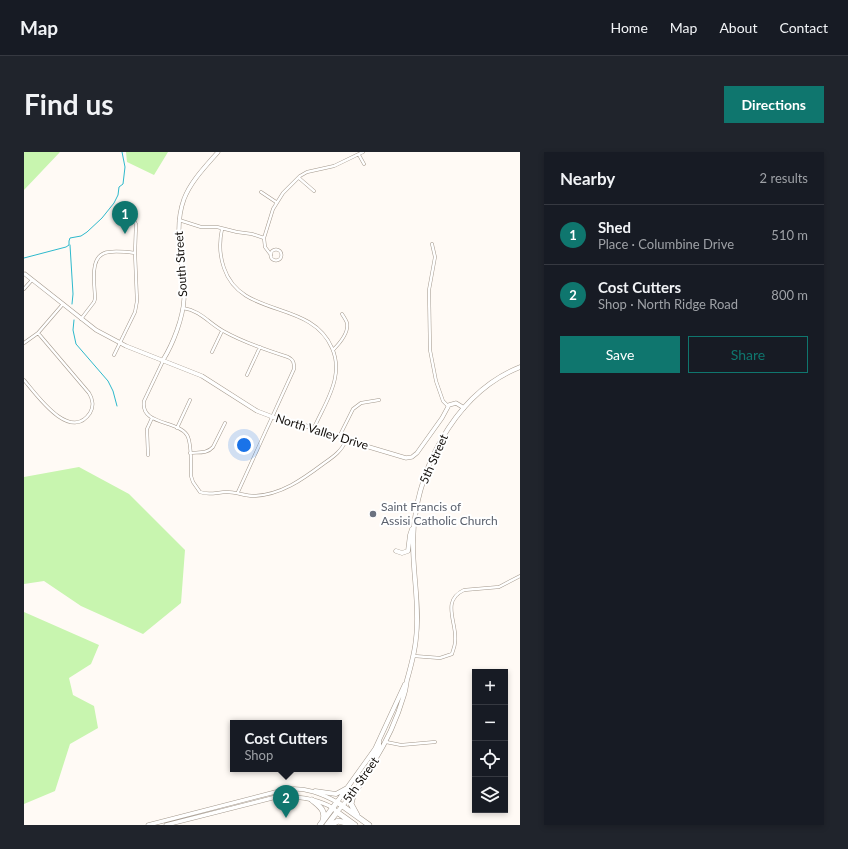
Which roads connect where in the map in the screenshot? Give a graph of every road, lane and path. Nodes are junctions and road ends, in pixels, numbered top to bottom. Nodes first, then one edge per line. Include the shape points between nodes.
1 (218, 152) edge
2 (363, 152) edge
3 (359, 155) junction
4 (364, 164) dead end
5 (298, 178) junction
6 (314, 191) dead end
7 (261, 192) dead end
8 (276, 202) junction
9 (130, 214) dead end
10 (179, 220) junction
11 (222, 229) junction
12 (264, 238) junction
13 (432, 244) dead end
14 (135, 253) junction
15 (271, 254) junction
16 (25, 274) edge
17 (33, 280) junction
18 (24, 289) edge
19 (63, 304) junction
20 (183, 308) junction
21 (342, 314) dead end
22 (81, 319) junction
23 (222, 331) junction
24 (38, 333) junction
25 (24, 343) edge
26 (120, 343) junction
27 (260, 348) junction
28 (333, 350) junction
29 (212, 352) dead end
30 (114, 355) dead end
31 (164, 360) junction
32 (520, 367) edge
33 (247, 375) dead end
34 (24, 380) edge
35 (190, 400) dead end
36 (379, 400) dead end
37 (448, 406) junction
38 (464, 408) junction
39 (272, 417) junction
40 (152, 418) junction
41 (225, 423) dead end
42 (177, 428) junction
43 (314, 428) junction
44 (339, 437) junction
45 (346, 440) junction
46 (190, 453) junction
47 (148, 455) dead end
48 (238, 492) junction
49 (414, 523) junction
50 (396, 551) dead end
51 (520, 576) edge
52 (413, 656) junction
53 (407, 680) junction
54 (398, 700) junction
55 (379, 741) junction
56 (386, 742) junction
57 (435, 742) dead end
58 (363, 779) junction
59 (350, 785) junction
60 (359, 785) junction
61 (315, 791) junction
62 (312, 800) junction
63 (340, 804) junction
64 (333, 808) junction
65 (338, 812) junction
66 (362, 820) junction
67 (148, 825) edge
68 (166, 825) edge
69 (320, 825) edge
70 (329, 825) edge
71 (353, 825) edge
72 (368, 825) edge

1 - 10 street, South Street via 191,185
2 - 3 street
3 - 4 street
3 - 5 street via 331,167 307,172
5 - 6 street
5 - 8 street
7 - 8 street
8 - 12 street
9 - 14 street via 136,224
10 - 11 street via 201,227
10 - 20 street, South Street
11 - 12 street
11 - 28 street via 220,255 232,285 255,301 284,310 312,324 325,336
12 - 15 street via 265,247
13 - 37 street via 435,257 429,290 430,350 436,381 443,401
14 - 22 street via 108,252 98,258 94,270 95,299
14 - 26 street via 135,312
15 - 15 street via 275,261 282,256 277,249
16 - 17 street, North Valley Drive
17 - 18 street
17 - 19 street, North Valley Drive
19 - 22 street, North Valley Drive
19 - 24 street
20 - 23 street via 201,314
20 - 31 street, South Street
21 - 28 street via 347,329
22 - 26 street, North Valley Drive
23 - 27 street
23 - 29 street
24 - 25 street
24 - 34 street via 89,393 93,402 92,410 86,418 79,421 61,419
26 - 30 street
26 - 31 street, North Valley Drive
27 - 33 street
27 - 39 street via 288,357 294,363 294,369
28 - 43 street via 336,363 335,380
31 - 39 street, North Valley Drive via 202,376 252,408
31 - 40 street via 144,401 144,411
32 - 38 main road, 5th Street via 493,382
35 - 42 street
36 - 44 street via 361,403 353,409
37 - 38 street via 455,403
37 - 45 street, North Valley Drive via 442,418 412,457 406,458
38 - 49 main road, 5th Street via 445,433 434,455 421,489
39 - 43 street, North Valley Drive
39 - 48 street
40 - 42 street
40 - 47 street via 147,429
41 - 46 street via 210,450
42 - 46 street via 188,436
43 - 44 street, North Valley Drive
44 - 45 street, North Valley Drive
45 - 48 street via 339,452 294,484 255,496
46 - 48 street via 191,476 200,492
49 - 50 main road via 408,551
49 - 52 main road, 5th Street via 417,636
51 - 52 street via 499,587 460,592 451,607 456,641 452,654 440,658
52 - 53 main road, 5th Street
53 - 54 main road, 5th Street
53 - 56 main road, 5th Street
54 - 55 main road, 5th Street
54 - 56 main road via 385,738
55 - 59 main road, 5th Street
55 - 60 main road via 378,749
56 - 57 street via 401,746
56 - 58 main road, 5th Street
58 - 60 main road, 5th Street
58 - 66 highway via 351,804
59 - 61 main road via 336,794
59 - 63 main road, 5th Street
60 - 63 main road, 5th Street
61 - 63 street
61 - 67 street via 300,788 278,790
62 - 64 street
62 - 68 street via 276,797
62 - 69 highway via 324,813 324,820
63 - 64 highway, 5th Street
63 - 65 main road, 5th Street
63 - 66 highway
64 - 65 main road
64 - 69 highway, 5th Street
65 - 70 highway
65 - 71 highway
66 - 72 highway
70 - 71 highway via 341,821

